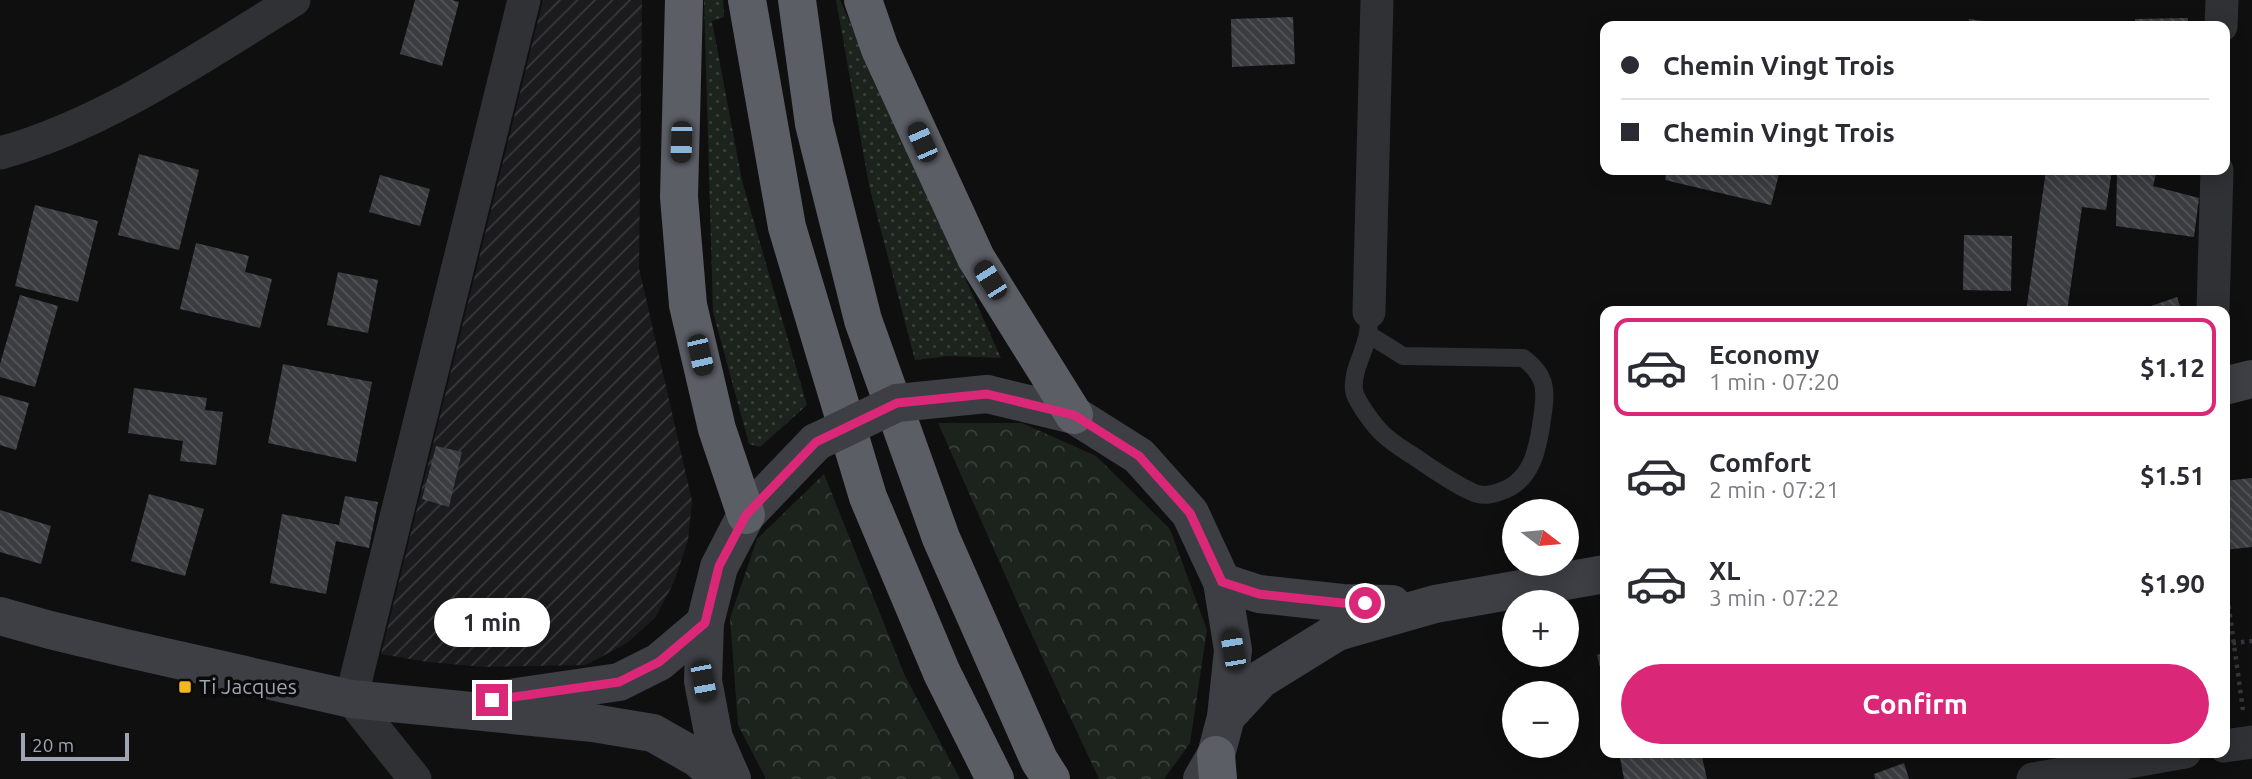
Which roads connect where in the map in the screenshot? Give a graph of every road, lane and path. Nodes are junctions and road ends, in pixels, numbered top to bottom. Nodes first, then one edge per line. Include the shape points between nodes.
1 (294, 0) edge
2 (524, 0) edge
3 (684, 0) edge
4 (747, 0) edge
5 (797, 0) edge
6 (863, 0) edge
7 (1377, 0) edge
8 (2222, 0) edge
9 (2221, 21) edge
10 (0, 153) edge
11 (2217, 175) edge
12 (2214, 306) edge
13 (1368, 323) junction
14 (1074, 415) junction
15 (746, 515) junction
16 (1600, 575) edge
17 (1222, 582) junction
18 (1435, 604) junction
19 (2230, 615) edge
20 (0, 616) edge
21 (705, 623) junction
22 (2252, 640) edge
23 (2230, 643) edge
24 (2234, 643) junction
25 (351, 699) junction
26 (442, 707) junction
27 (1226, 717) junction
28 (2241, 743) edge
29 (2151, 758) edge
30 (1212, 771) edge
31 (2036, 778) edge
32 (415, 779) edge
33 (722, 779) edge
34 (732, 779) edge
35 (995, 779) edge
36 (1051, 779) edge

1 - 10 street via 89,120
2 - 25 street
3 - 15 highway via 679,197 688,305 717,429
4 - 35 highway via 787,227 868,497 942,673
5 - 36 highway via 814,124 863,320 941,538
6 - 14 highway via 880,49 976,258
7 - 13 street
8 - 9 street
11 - 12 street
13 - 13 lane via 1354,391 1382,434 1477,495 1507,490 1522,480 1539,441 1545,399 1545,384 1535,367 1523,358 1402,356
14 - 15 main road, bridge via 987,394 897,403 816,442
14 - 17 main road via 1139,456 1190,513
15 - 21 main road via 719,566
16 - 18 main road
17 - 18 main road via 1259,594 1342,603
17 - 27 main road via 1233,650
18 - 27 main road via 1337,632 1261,680
19 - 24 path
20 - 25 main road
21 - 26 main road via 659,662 619,682
21 - 34 main road via 703,681 714,738
22 - 24 path
23 - 24 path
24 - 28 path
25 - 26 main road
25 - 32 street
26 - 33 main road via 653,733
27 - 30 main road
29 - 31 street

